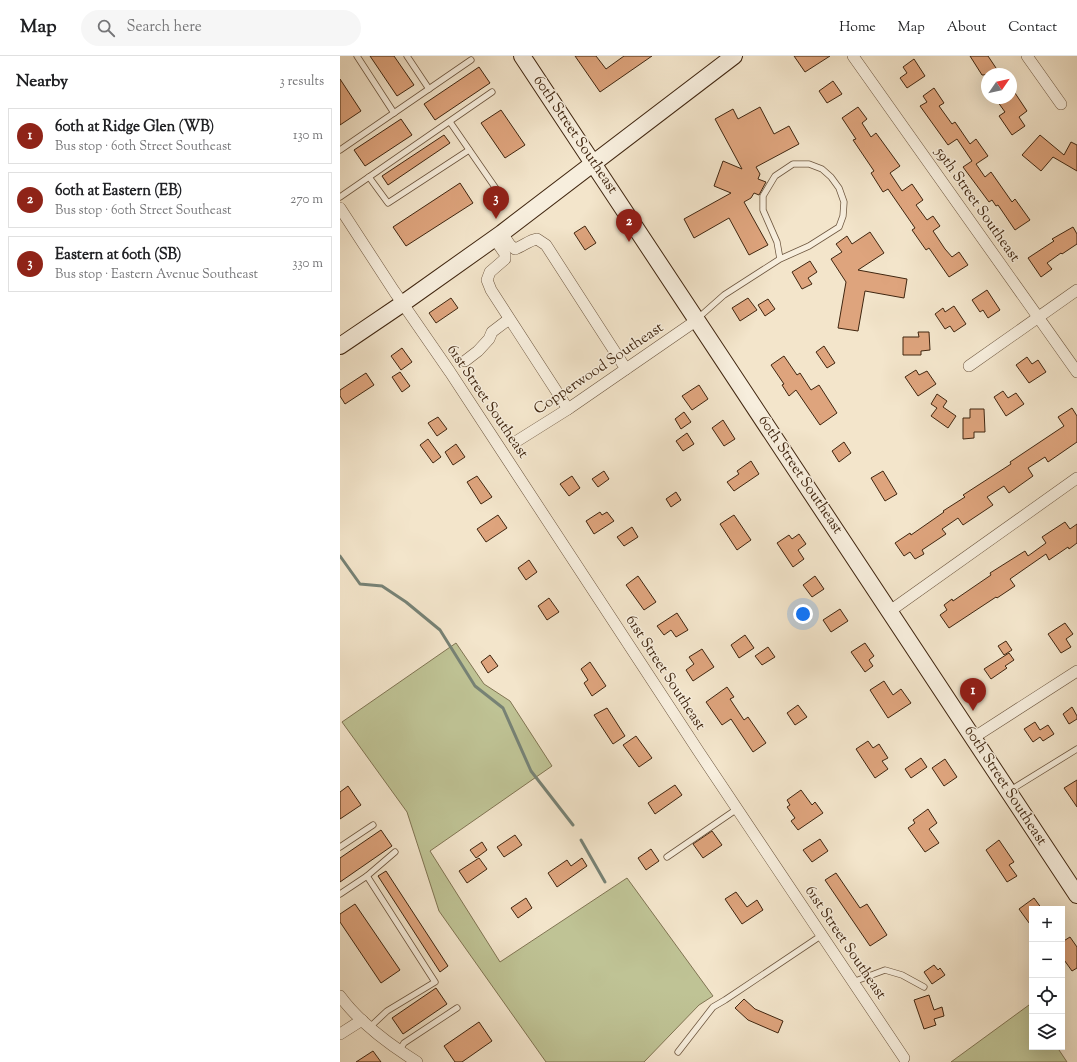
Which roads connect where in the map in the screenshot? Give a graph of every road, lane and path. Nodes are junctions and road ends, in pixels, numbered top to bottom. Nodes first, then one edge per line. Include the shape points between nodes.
1 (357, 56) edge
2 (407, 56) edge
3 (522, 56) edge
4 (734, 56) edge
5 (853, 56) edge
6 (1027, 56) edge
7 (472, 60) dead end
8 (429, 89) junction
9 (492, 92) dead end
10 (1061, 104) dead end
11 (394, 113) junction
12 (450, 122) junction
13 (340, 150) edge
14 (469, 150) junction
15 (593, 163) junction
16 (368, 177) junction
17 (499, 193) dead end
18 (340, 197) edge
19 (340, 208) edge
20 (498, 235) junction
21 (780, 259) junction
22 (1077, 290) edge
23 (402, 304) junction
24 (1039, 317) junction
25 (509, 319) junction
26 (697, 320) junction
27 (340, 346) edge
28 (465, 361) dead end
29 (969, 366) dead end
30 (626, 369) junction
31 (1077, 372) edge
32 (568, 409) junction
33 (517, 441) dead end
34 (1077, 478) edge
35 (890, 611) junction
36 (1077, 671) edge
37 (973, 738) junction
38 (1077, 749) edge
39 (1008, 791) junction
40 (737, 809) junction
41 (373, 825) dead end
42 (340, 847) edge
43 (395, 852) dead end
44 (668, 857) dead end
45 (367, 876) junction
46 (340, 894) edge
47 (1077, 894) edge
48 (822, 935) junction
49 (853, 982) junction
50 (924, 987) dead end
51 (340, 996) edge
52 (457, 1008) dead end
53 (366, 1023) junction
54 (340, 1034) edge
55 (399, 1051) junction
56 (678, 1052) dead end
57 (904, 1058) dead end
58 (417, 1062) edge

1 - 11 lane
2 - 8 lane
3 - 15 main road, 60th Street Southeast
4 - 15 main road
5 - 24 street, 59th Street Southeast
6 - 10 street
7 - 8 lane
8 - 11 lane
9 - 12 lane
11 - 13 lane
12 - 14 lane
12 - 16 lane
14 - 16 lane via 388,203
14 - 17 lane
15 - 20 main road
15 - 26 main road, 60th Street Southeast
16 - 18 lane
19 - 23 street, 61st Street Southeast
20 - 23 main road
20 - 25 street via 505,259 490,272 487,280
20 - 30 street via 515,249 538,238 546,245
21 - 21 lane via 809,246 839,227 843,216 844,202 839,188 822,169 809,164 793,164 775,176 763,196 763,210 777,242
21 - 26 lane via 724,295
22 - 24 street
23 - 27 main road
23 - 40 street, 61st Street Southeast via 450,372
24 - 29 street
24 - 31 street, 59th Street Southeast
25 - 28 street via 492,332 478,351
25 - 32 street
26 - 30 street, Copperwood Southeast
26 - 35 main road, 60th Street Southeast
30 - 32 street, Copperwood Southeast
32 - 33 street, Copperwood Southeast
34 - 35 street
35 - 37 main road, 60th Street Southeast
36 - 37 street
37 - 39 main road, 60th Street Southeast
38 - 39 lane
39 - 47 main road, 60th Street Southeast
40 - 44 lane
40 - 48 street, 61st Street Southeast
41 - 42 lane
43 - 45 lane
45 - 46 lane
45 - 53 lane via 435,982
48 - 49 street, 61st Street Southeast
48 - 56 lane via 713,1007
49 - 50 lane via 885,970 902,975
49 - 57 street, 61st Street Southeast
51 - 53 street via 350,1010
52 - 55 lane via 404,1042
53 - 54 street
53 - 55 street
55 - 58 street

